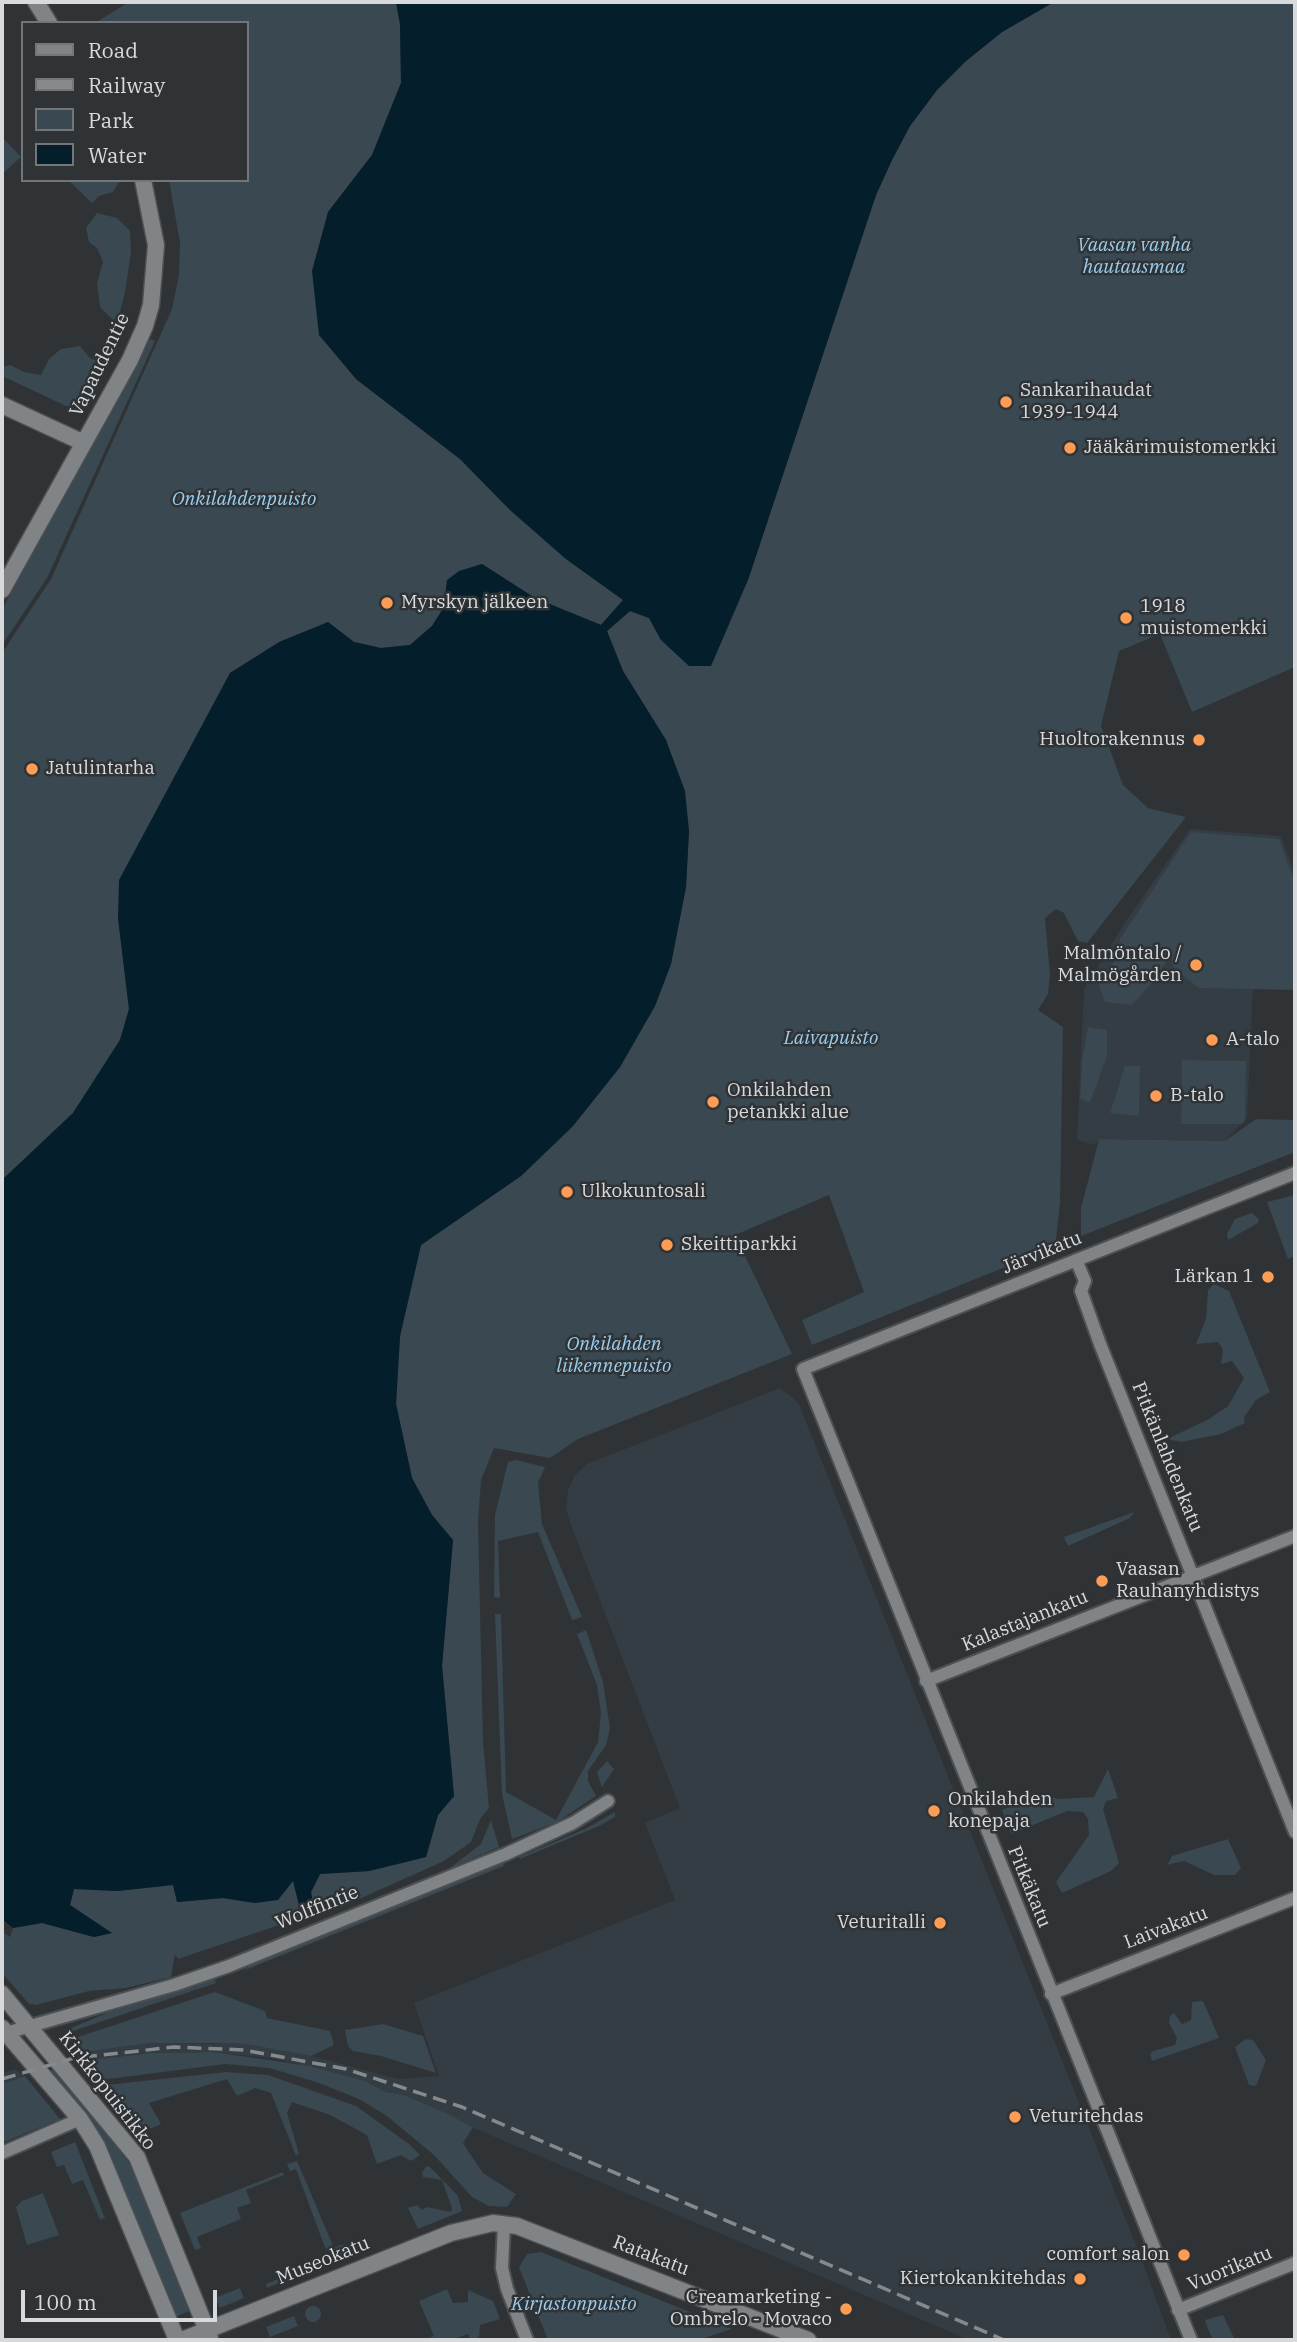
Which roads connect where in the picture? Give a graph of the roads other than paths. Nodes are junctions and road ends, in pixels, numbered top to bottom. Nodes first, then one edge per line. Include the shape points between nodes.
1 (36, 2) edge
2 (49, 21) edge
3 (143, 182) edge
4 (2, 405) edge
5 (84, 443) junction
6 (2, 590) edge
7 (1295, 1173) edge
8 (1076, 1260) junction
9 (803, 1369) joint
10 (1295, 1536) edge
11 (1193, 1575) junction
12 (926, 1681) junction
13 (608, 1801) dead end
14 (1295, 1832) edge
15 (1295, 1898) edge
16 (2, 1994) edge
17 (1051, 1994) junction
18 (29, 2025) junction
19 (4, 2030) edge
20 (80, 2119) junction
21 (2, 2153) edge
22 (481, 2223) joint
23 (504, 2224) junction
24 (1295, 2263) edge
25 (1178, 2309) junction
26 (209, 2335) edge
27 (179, 2340) edge
28 (527, 2340) edge
29 (806, 2340) edge
30 (1191, 2340) edge

1 - 2 main road
3 - 5 main road, Vapaudentie via 156,245 152,305 130,359
4 - 5 main road
5 - 6 main road, Vapaudentie
7 - 8 street, Järvikatu
8 - 9 street, Järvikatu
8 - 11 street, Pitkänlahdenkatu via 1085,1281 1081,1291 1100,1344
9 - 12 street, Pitkäkatu
10 - 11 street, Kalastajankatu
11 - 12 street, Kalastajankatu
11 - 14 street, Pitkänlahdenkatu
12 - 17 street, Pitkäkatu
13 - 18 street, Wolffintie via 529,1844 313,1933 174,1985
15 - 17 street, Laivakatu
16 - 18 main road
17 - 25 street, Pitkäkatu
18 - 19 street, Wolffintie
18 - 26 main road, Kirkkopuistikko via 136,2157
19 - 20 main road, Kirkkopuistikko
20 - 21 street
20 - 27 main road, Kirkkopuistikko via 107,2168
22 - 23 main road, Ratakatu
22 - 26 main road, Museokatu
23 - 28 street via 502,2268
23 - 29 main road, Ratakatu
24 - 25 street, Vuorikatu
25 - 30 street, Pitkäkatu
26 - 27 main road, Museokatu

